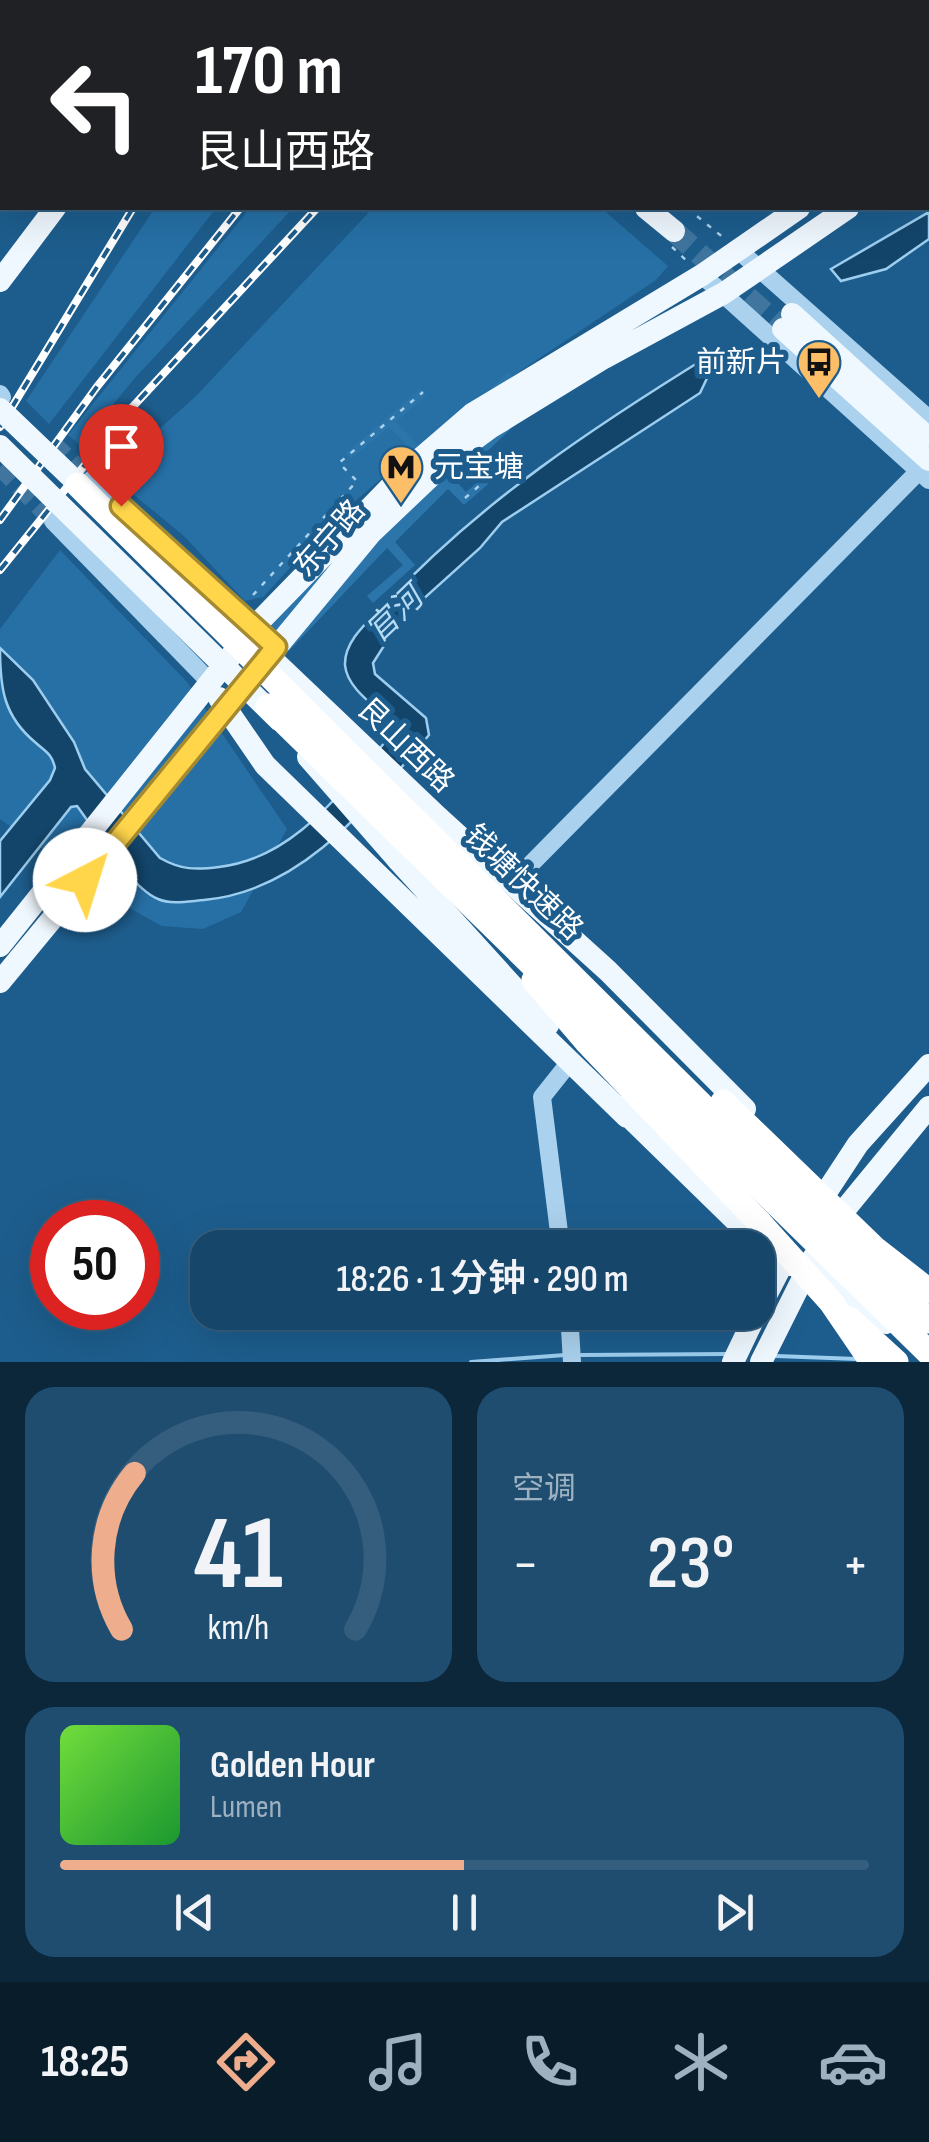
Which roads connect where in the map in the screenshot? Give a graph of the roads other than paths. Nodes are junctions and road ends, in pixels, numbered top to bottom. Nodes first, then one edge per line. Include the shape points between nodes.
1 (34, 210) edge
2 (53, 210) edge
3 (653, 210) edge
4 (796, 210) edge
5 (845, 210) edge
6 (678, 217) tunnel mouth
7 (738, 249) junction
8 (0, 257) edge
9 (757, 269) junction
10 (702, 275) junction
11 (0, 281) edge
12 (724, 293) junction
13 (1, 400) edge
14 (929, 420) edge
15 (929, 438) edge
16 (0, 446) edge
17 (926, 470) edge
18 (85, 483) junction
19 (53, 521) tunnel mouth
20 (255, 626) junction
21 (276, 647) junction
22 (209, 681) junction
23 (268, 706) junction
24 (225, 708) junction
25 (440, 845) junction
26 (526, 870) dead end
27 (482, 919) junction
28 (0, 946) edge
29 (0, 982) edge
30 (569, 1062) junction
31 (929, 1065) edge
32 (929, 1106) edge
33 (627, 1117) junction
34 (828, 1187) junction
35 (833, 1221) junction
36 (559, 1230) edge
37 (874, 1248) junction
38 (809, 1265) junction
39 (781, 1266) junction
40 (775, 1278) edge
41 (929, 1291) edge
42 (929, 1299) edge
43 (831, 1302) junction
44 (929, 1324) edge
45 (569, 1330) edge
46 (748, 1330) edge
47 (929, 1356) edge
48 (733, 1361) edge
49 (572, 1362) edge
50 (761, 1362) edge
51 (872, 1362) edge
52 (896, 1362) edge

1 - 8 main road
2 - 11 main road
3 - 6 main road
4 - 7 main road, 东宁路
5 - 9 main road, 东宁路
7 - 9 street
7 - 10 main road, 东宁路
9 - 12 main road, 东宁路
9 - 14 street
10 - 12 street
10 - 20 main road, 东宁路 via 472,414 406,471
12 - 17 street
12 - 21 main road, 东宁路 via 592,366 452,456 371,532
13 - 18 main road, 艮山西路, bridge
15 - 17 main road via 787,321
16 - 23 main road, bridge
17 - 26 street
18 - 20 street, 艮山西路
18 - 25 highway, 钱塘快速路, bridge
18 - 34 main road, 艮山西路, bridge via 608,971
19 - 22 street
20 - 21 main road
20 - 22 main road, 东宁路
21 - 24 main road, 东宁路
22 - 24 main road
22 - 28 main road, 东宁路
23 - 27 highway, 钱塘快速路, bridge
23 - 33 main road, bridge
24 - 29 main road, 东宁路
24 - 30 main road via 265,764
25 - 37 highway, bridge via 576,962
25 - 44 highway, 钱塘快速路, bridge
27 - 43 highway, bridge via 586,1041
27 - 47 highway, 钱塘快速路, bridge
30 - 33 main road
30 - 36 street via 542,1097
31 - 34 main road
32 - 35 main road
33 - 39 main road
34 - 35 main road
34 - 39 main road
35 - 38 main road
35 - 44 main road
37 - 41 highway, bridge
37 - 42 highway, bridge
38 - 39 main road
38 - 47 main road
38 - 50 main road
39 - 40 main road
43 - 51 highway, bridge
43 - 52 highway, bridge
45 - 49 street
46 - 48 main road

